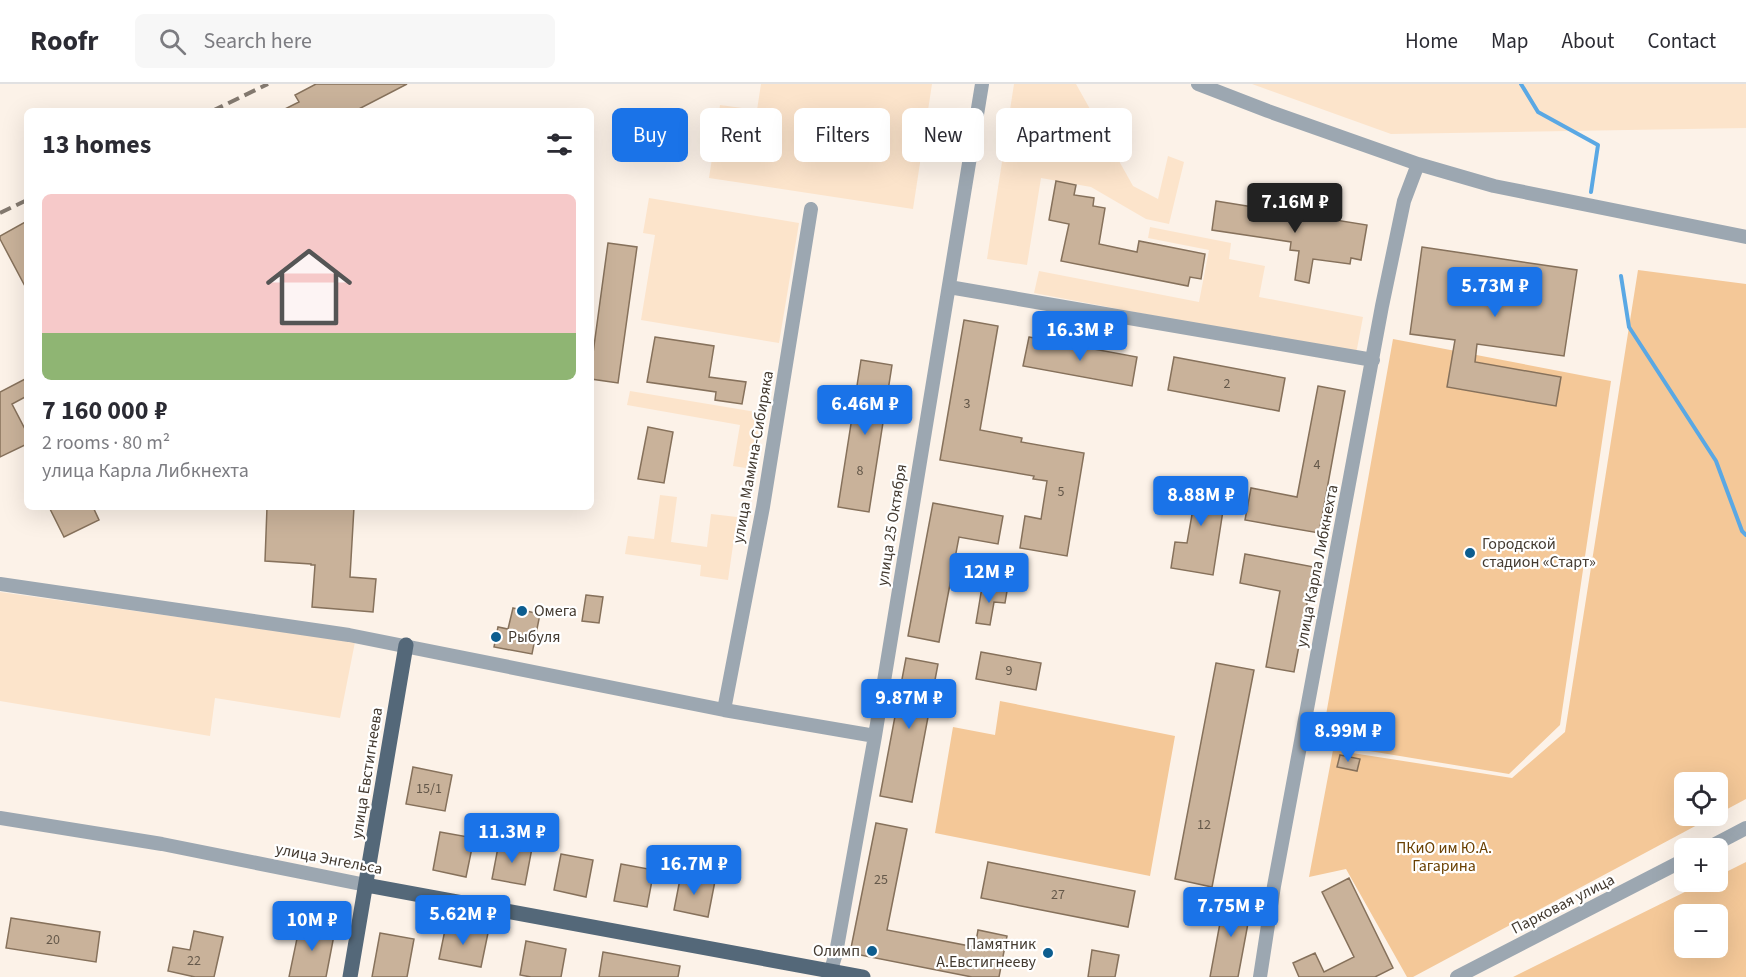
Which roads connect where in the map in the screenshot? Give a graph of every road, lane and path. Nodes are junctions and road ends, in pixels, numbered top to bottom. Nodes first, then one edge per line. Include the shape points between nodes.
1 (982, 84) edge
2 (1198, 84) edge
3 (1418, 164) junction
4 (811, 209) dead end
5 (1746, 237) edge
6 (949, 286) junction
7 (1373, 360) junction
8 (0, 584) edge
9 (406, 645) junction
10 (724, 710) junction
11 (874, 736) junction
12 (0, 818) edge
13 (1746, 828) edge
14 (1727, 838) edge
15 (1674, 865) edge
16 (366, 885) junction
17 (831, 970) junction
18 (350, 977) edge
19 (863, 977) edge
20 (1260, 977) edge
21 (1456, 977) edge

1 - 6 street, улица 25 Октября
2 - 3 street
3 - 5 street via 1494,186
3 - 7 street, улица Карла Либкнехта via 1404,201
4 - 10 street, улица Мамина-Сибиряка via 763,507
6 - 7 street
6 - 11 street, улица 25 Октября
7 - 20 street, улица Карла Либкнехта
8 - 9 street
9 - 10 street
9 - 16 main road, улица Евстигнеева
10 - 11 street
11 - 17 street, улица 25 Октября
12 - 16 street, улица Энгельса via 162,843
13 - 14 street
15 - 21 street, Парковая улица
16 - 17 main road, улица Энгельса
16 - 18 main road, улица Евстигнеева
17 - 19 main road, улица Энгельса

